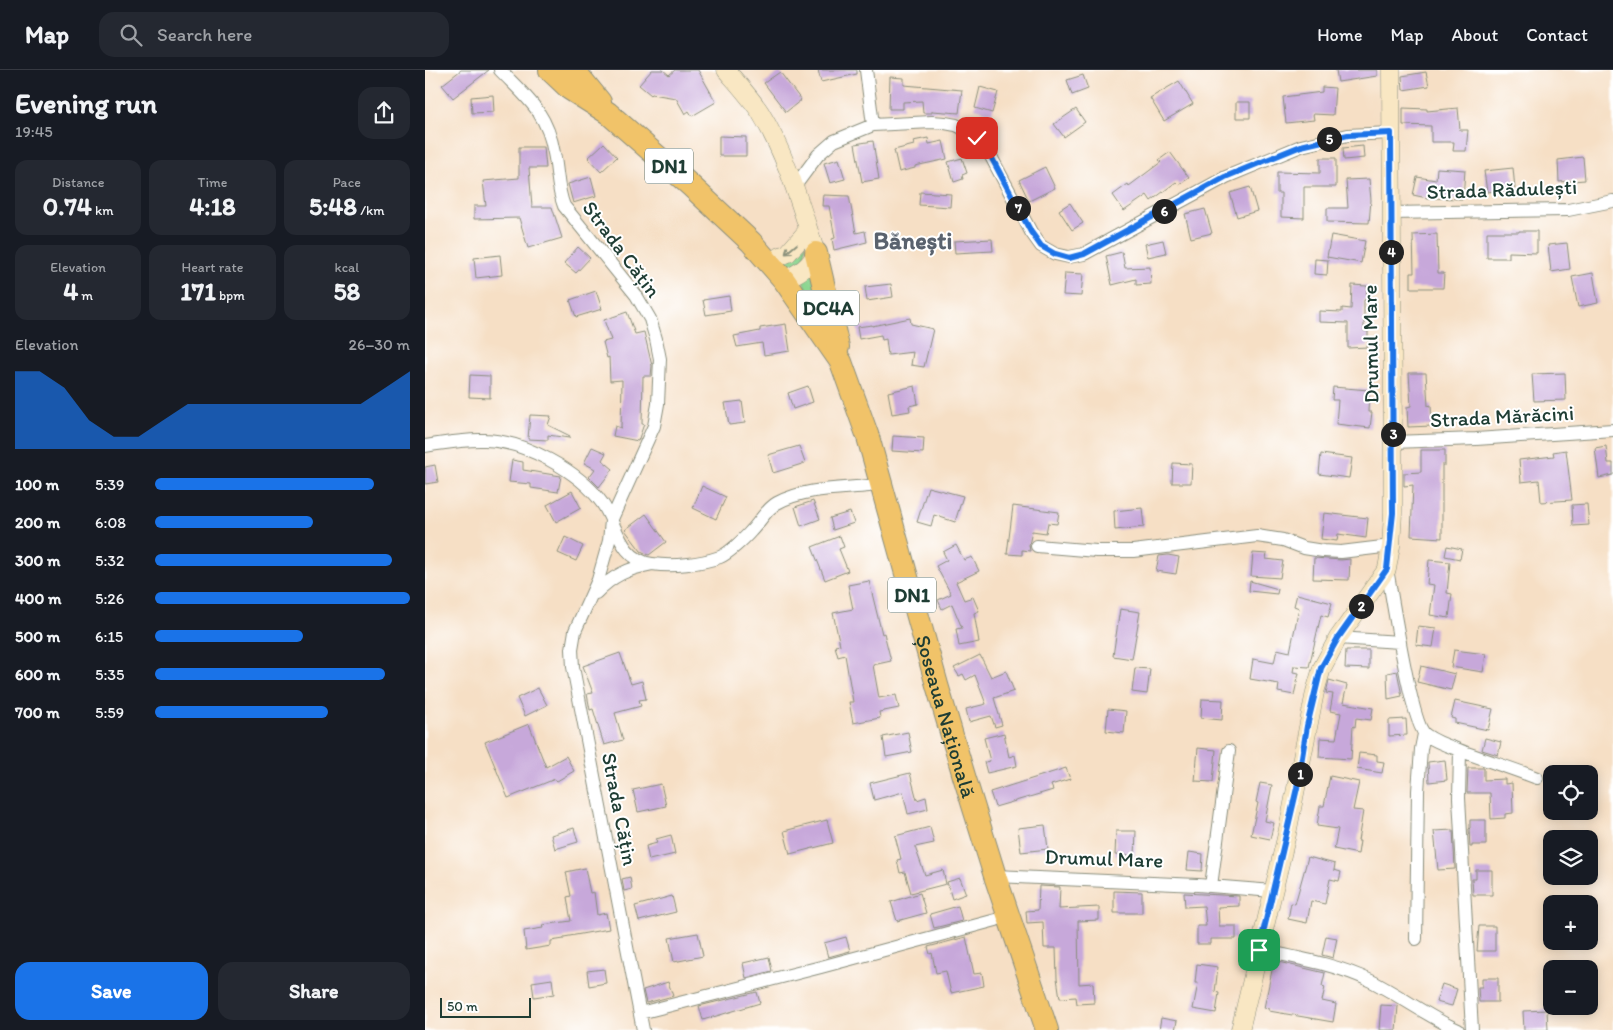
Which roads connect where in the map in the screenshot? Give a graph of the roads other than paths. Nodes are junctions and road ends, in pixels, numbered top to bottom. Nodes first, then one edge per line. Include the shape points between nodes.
1 (500, 70) edge
2 (550, 70) edge
3 (573, 70) edge
4 (726, 70) edge
5 (866, 70) edge
6 (1391, 70) edge
7 (608, 113) junction
8 (873, 125) junction
9 (1391, 133) junction
10 (795, 186) junction
11 (1613, 201) edge
12 (1391, 212) junction
13 (808, 230) junction
14 (816, 253) junction
15 (769, 261) junction
16 (784, 280) junction
17 (813, 320) junction
18 (841, 362) junction
19 (1613, 430) edge
20 (1393, 442) junction
21 (425, 446) edge
22 (869, 486) junction
23 (611, 521) junction
24 (1037, 546) dead end
25 (1391, 546) junction
26 (652, 564) junction
27 (1387, 569) junction
28 (591, 599) junction
29 (1338, 638) junction
30 (1400, 642) junction
31 (1425, 734) junction
32 (1229, 751) dead end
33 (1460, 751) junction
34 (1537, 778) dead end
35 (995, 876) junction
36 (1211, 886) junction
37 (1273, 891) junction
38 (996, 920) junction
39 (1415, 939) dead end
40 (1259, 950) junction
41 (640, 1013) junction
42 (643, 1030) edge
43 (1034, 1030) edge
44 (1047, 1030) edge
45 (1240, 1030) edge
46 (1458, 1030) edge
47 (1472, 1030) edge

1 - 23 street, Strada Cățin via 533,104 546,123 564,206 636,295 650,319 656,339 660,366 654,426
2 - 7 highway, DN1 via 570,89
3 - 7 highway, DN1
4 - 10 street, DC4A via 759,111 783,155
5 - 8 street
6 - 9 street, Drumul Mare
7 - 15 highway, Șoseaua Națională / DN1 via 717,209
8 - 9 street via 932,122 957,125 967,131 987,149 1041,246 1069,258 1084,254 1225,177 1301,146 1348,135
8 - 10 street via 834,141 818,155
9 - 12 street, Drumul Mare
10 - 13 street, DC4A
11 - 12 street, Strada Rădulești via 1569,210
12 - 20 street, Drumul Mare
13 - 14 street, DC4A
13 -> 15 street via 788,252
14 - 16 street, DC4A via 803,271
14 - 18 highway, DC4A
15 - 16 highway, Șoseaua Națională / DN1
16 - 17 highway, Șoseaua Națională / DN1
17 - 18 highway, Șoseaua Națională / DN1
17 - 22 highway, Șoseaua Națională / DN1 via 845,407
18 - 35 highway, Șoseaua Națională / DN1 via 868,437 937,685
19 - 20 street, Strada Mărăcini
20 - 25 street, Drumul Mare
21 - 23 street, Strada Cățin via 487,440 531,451 580,481 603,504
22 - 26 street, Strada Cățin via 814,491 775,504 721,557 694,563
22 - 38 highway, Șoseaua Națională / DN1 via 924,688
23 - 26 street, Strada Cățin via 616,534 633,556
23 - 28 street, Strada Cățin via 603,566
24 - 25 street via 1133,551 1257,536 1323,551
25 - 27 street, Drumul Mare
26 - 28 street, Strada Cățin via 635,567 612,578
27 - 29 street, Drumul Mare
27 - 30 street
28 - 41 street, Strada Cățin via 575,631 573,667
29 - 30 street
29 - 37 street, Drumul Mare via 1321,668
30 - 31 street via 1420,727
31 - 33 street
31 - 39 street via 1418,791
32 - 36 street
33 - 34 street
33 - 47 street via 1459,798
35 - 36 street, Drumul Mare
35 - 44 highway, Șoseaua Națională / DN1
36 - 37 street, Drumul Mare
37 - 40 street, Drumul Mare
38 - 41 street
38 - 43 highway, Șoseaua Națională / DN1
40 - 45 street, Drumul Mare
40 - 46 street via 1349,971
41 - 42 street, Strada Cățin

